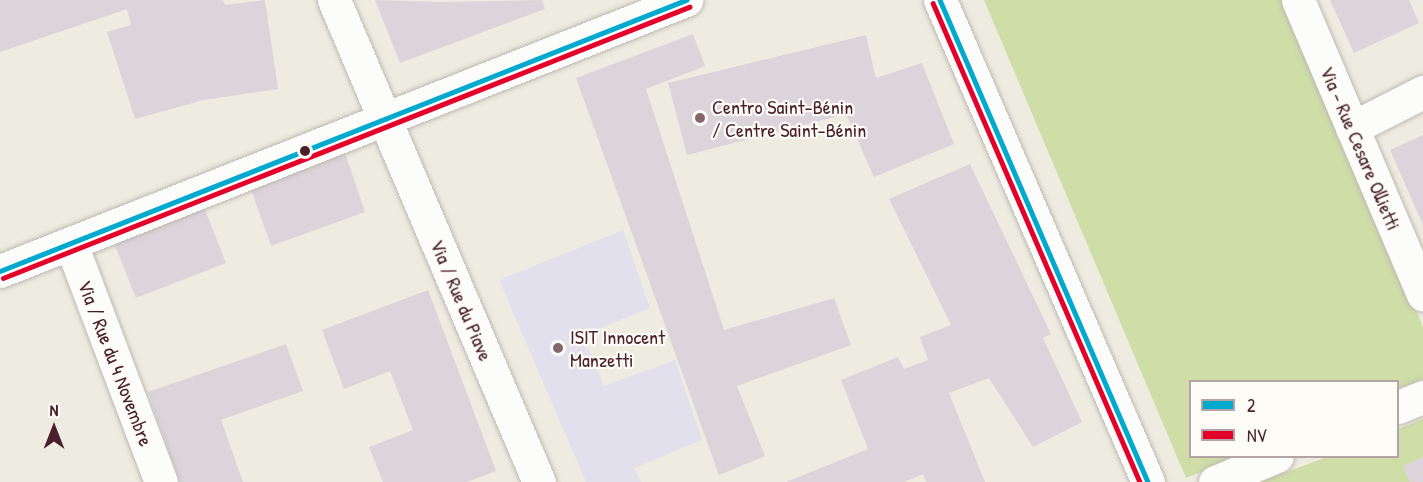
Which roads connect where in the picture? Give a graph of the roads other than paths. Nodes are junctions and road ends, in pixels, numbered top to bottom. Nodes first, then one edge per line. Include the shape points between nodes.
1 (333, 0) edge
2 (686, 0) edge
3 (940, 0) edge
4 (1298, 0) edge
5 (1423, 92) edge
6 (384, 118) junction
7 (1352, 128) junction
8 (70, 244) junction
9 (0, 271) edge
10 (1423, 296) edge
11 (1423, 397) edge
12 (1399, 407) edge
13 (1272, 458) edge
14 (161, 482) edge
15 (539, 482) edge
16 (1148, 482) edge
17 (1215, 482) edge

1 - 6 street, Via / Rue du Piave
2 - 6 street
3 - 16 street
4 - 7 street, Via - Rue Cesare Ollietti
5 - 7 street
6 - 8 street
6 - 15 street, Via / Rue du Piave
7 - 10 street, Via - Rue Cesare Ollietti
8 - 9 street
8 - 14 street, Via / Rue du 4 Novembre
11 - 12 street
13 - 17 street

